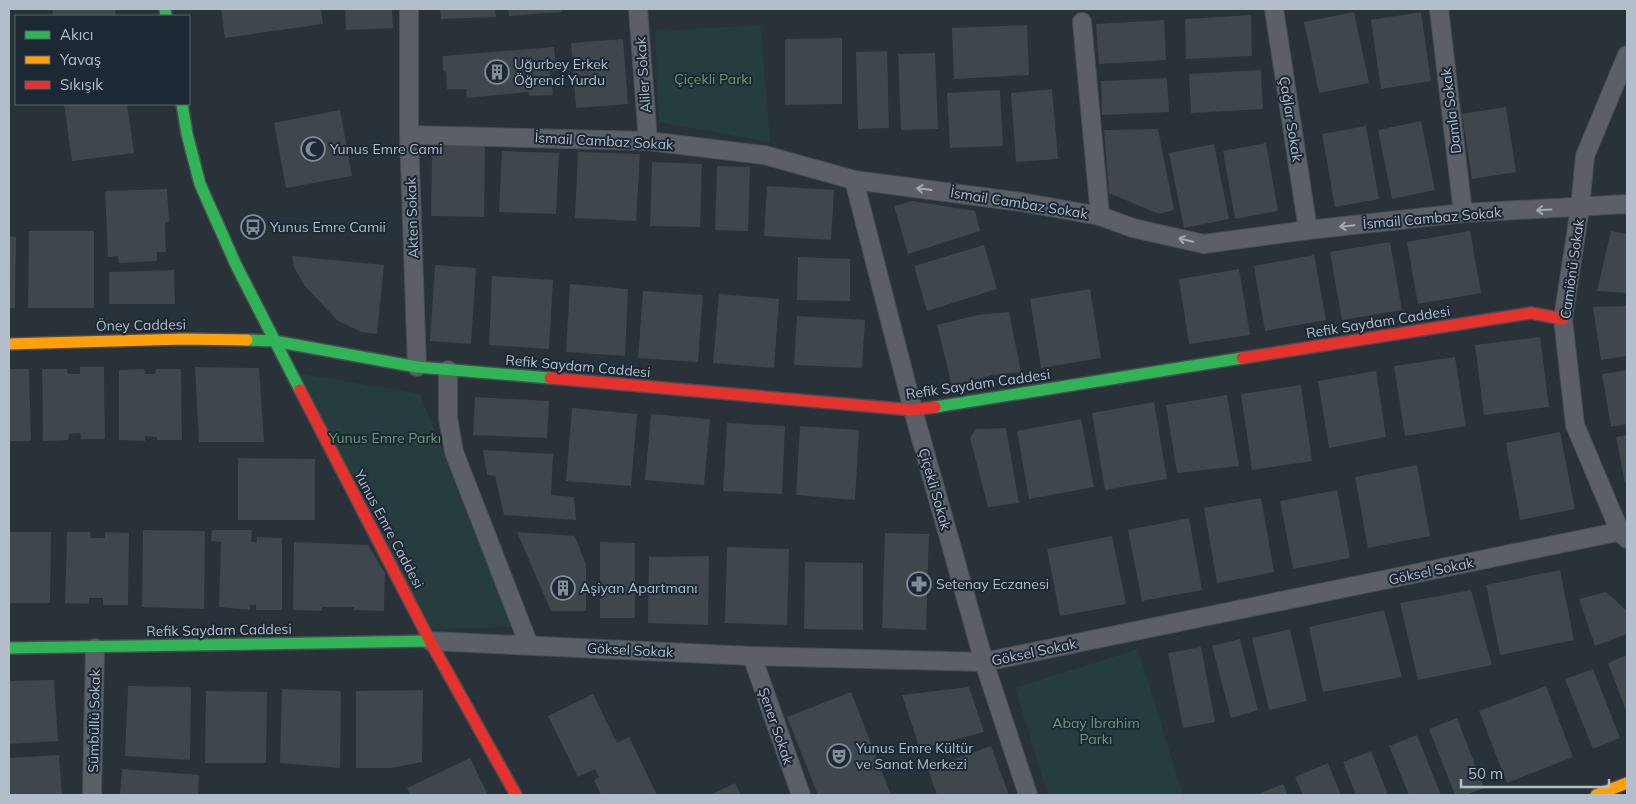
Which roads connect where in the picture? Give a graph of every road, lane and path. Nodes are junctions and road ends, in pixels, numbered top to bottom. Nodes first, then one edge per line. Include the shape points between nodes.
1 (409, 9) edge
2 (638, 9) edge
3 (1274, 9) edge
4 (1439, 9) edge
5 (1082, 22) dead end
6 (1627, 55) edge
7 (182, 105) edge
8 (409, 135) junction
9 (648, 141) junction
10 (854, 180) junction
11 (1627, 204) edge
12 (1580, 208) junction
13 (1463, 213) junction
14 (1100, 216) junction
15 (1308, 230) junction
16 (1563, 319) junction
17 (274, 341) junction
18 (9, 344) edge
19 (417, 367) junction
20 (448, 370) junction
21 (913, 410) junction
22 (1625, 534) edge
23 (430, 641) junction
24 (528, 646) junction
25 (9, 648) edge
26 (95, 648) junction
27 (752, 656) junction
28 (984, 662) junction
29 (1627, 783) edge
30 (92, 795) edge
31 (516, 795) edge
32 (800, 795) edge
33 (1028, 795) edge
34 (1596, 795) edge

1 - 8 street, Akten Sokak
2 - 9 street, Aliler Sokak
3 - 15 street, Çağlar Sokak
4 - 13 street, Damla Sokak
5 - 14 street
6 - 12 street, Camiönü Sokak via 1585,156
7 - 17 street, Yunus Emre Caddesi via 200,184
8 - 9 street, İsmail Cambaz Sokak
8 - 19 street, Akten Sokak
9 - 10 street, İsmail Cambaz Sokak via 764,155
14 -> 10 street, İsmail Cambaz Sokak
10 - 21 street, Çiçekli Sokak
11 - 12 street, İsmail Cambaz Sokak
12 -> 13 street, İsmail Cambaz Sokak
12 - 16 street, Camiönü Sokak
13 -> 15 street, İsmail Cambaz Sokak
15 -> 14 street, İsmail Cambaz Sokak via 1204,244 1133,228
16 - 21 street, Refik Saydam Caddesi via 1531,313
16 - 22 street, Camiönü Sokak via 1575,424
17 - 18 street, Öney Caddesi via 184,339
17 - 19 street, Refik Saydam Caddesi
17 - 23 street, Yunus Emre Caddesi
19 - 20 street, Refik Saydam Caddesi
20 - 21 street, Refik Saydam Caddesi
20 - 24 street via 448,418 454,452
21 - 28 street, Çiçekli Sokak
22 - 28 street, Göksel Sokak
23 - 24 street, Göksel Sokak
23 - 26 street, Refik Saydam Caddesi
23 - 31 street, Yunus Emre Caddesi
24 - 27 street, Göksel Sokak
25 - 26 street, Refik Saydam Caddesi
26 - 30 street, Sümbüllü Sokak
27 - 28 street, Göksel Sokak
27 - 32 street, Şener Sokak
28 - 33 street, Çiçekli Sokak
29 - 34 street

